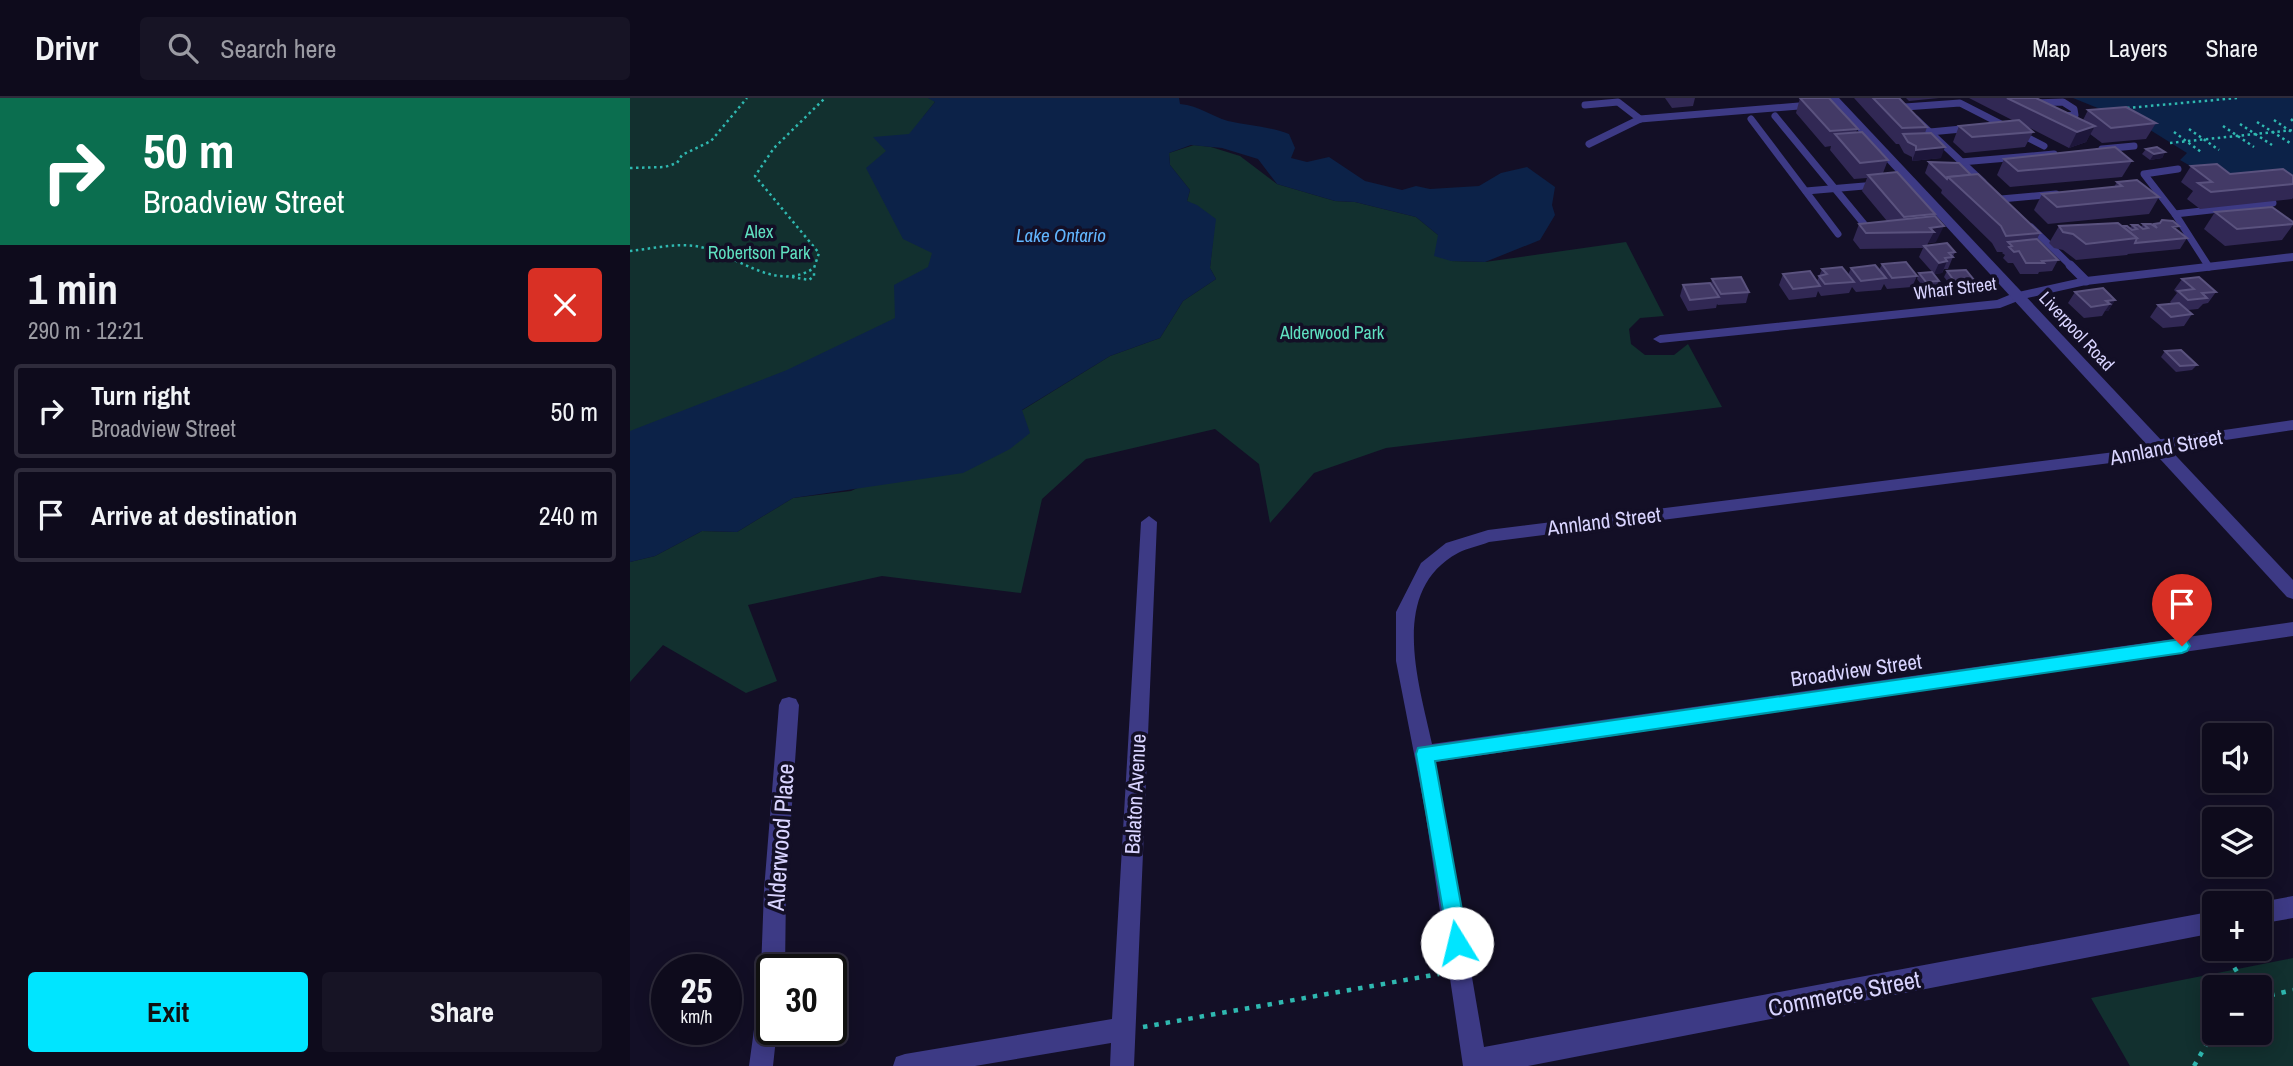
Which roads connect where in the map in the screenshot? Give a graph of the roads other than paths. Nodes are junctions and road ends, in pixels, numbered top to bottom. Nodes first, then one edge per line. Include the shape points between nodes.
1 (1895, 98) edge
2 (2023, 98) edge
3 (1835, 100) edge
4 (2033, 103) junction
5 (1585, 105) dead end
6 (1905, 107) junction
7 (1775, 116) dead end
8 (1640, 119) junction
9 (1751, 119) dead end
10 (2003, 125) junction
11 (1990, 126) edge
12 (1978, 127) edge
13 (1930, 132) junction
14 (1589, 144) dead end
15 (2044, 146) dead end
16 (2134, 146) dead end
17 (2094, 150) edge
18 (2067, 152) edge
19 (1961, 162) junction
20 (2178, 169) dead end
21 (1885, 184) edge
22 (1835, 189) junction
23 (1807, 191) junction
24 (2071, 192) edge
25 (2001, 199) junction
26 (2273, 203) edge
27 (2011, 208) edge
28 (2175, 214) junction
29 (2020, 217) edge
30 (1869, 230) edge
31 (1838, 234) dead end
32 (2293, 257) edge
33 (2209, 267) junction
34 (2086, 281) junction
35 (2019, 296) junction
36 (1660, 339) dead end
37 (2293, 425) edge
38 (2155, 445) junction
39 (1149, 522) dead end
40 (2293, 592) edge
41 (2293, 629) edge
42 (789, 705) dead end
43 (1425, 754) junction
44 (2293, 907) edge
45 (2272, 911) edge
46 (2202, 924) edge
47 (773, 954) edge
48 (1124, 1030) junction
49 (762, 1045) edge
50 (1475, 1063) edge
51 (761, 1066) edge
52 (905, 1066) edge
53 (1122, 1066) edge

1 - 6 lane
2 - 4 lane
3 - 8 lane
3 - 35 street, Liverpool Road via 1904,182
4 - 4 lane via 2063,102 2075,115 2063,117
5 - 8 lane via 1618,102
6 - 10 lane via 1960,103
6 - 13 lane
7 - 22 lane
8 - 14 lane
9 - 23 lane
10 - 11 lane
10 - 15 lane
12 - 13 lane
13 - 19 lane
16 - 17 lane
18 - 19 lane
19 - 25 lane
20 - 28 lane via 2144,174
21 - 22 lane
22 - 23 lane
22 - 30 lane
23 - 31 lane
24 - 25 lane
25 - 27 lane
26 - 28 lane
28 - 33 lane
29 - 34 lane
32 - 33 street, Wharf Street
33 - 34 street, Wharf Street
34 - 35 street, Wharf Street
35 - 36 street, Wharf Street via 2000,304
35 - 38 street, Liverpool Road
37 - 38 street, Annland Street
38 - 40 street, Liverpool Road
38 - 43 street, Annland Street via 2134,455 1488,536 1452,548 1427,568 1405,612 1405,661
39 - 48 street, Balaton Avenue
41 - 43 street, Broadview Street
42 - 47 street, Alderwood Place
43 - 50 street, Annland Street
44 - 45 street
46 - 50 street, Commerce Street
48 - 52 street
48 - 53 street, Balaton Avenue
49 - 51 street

